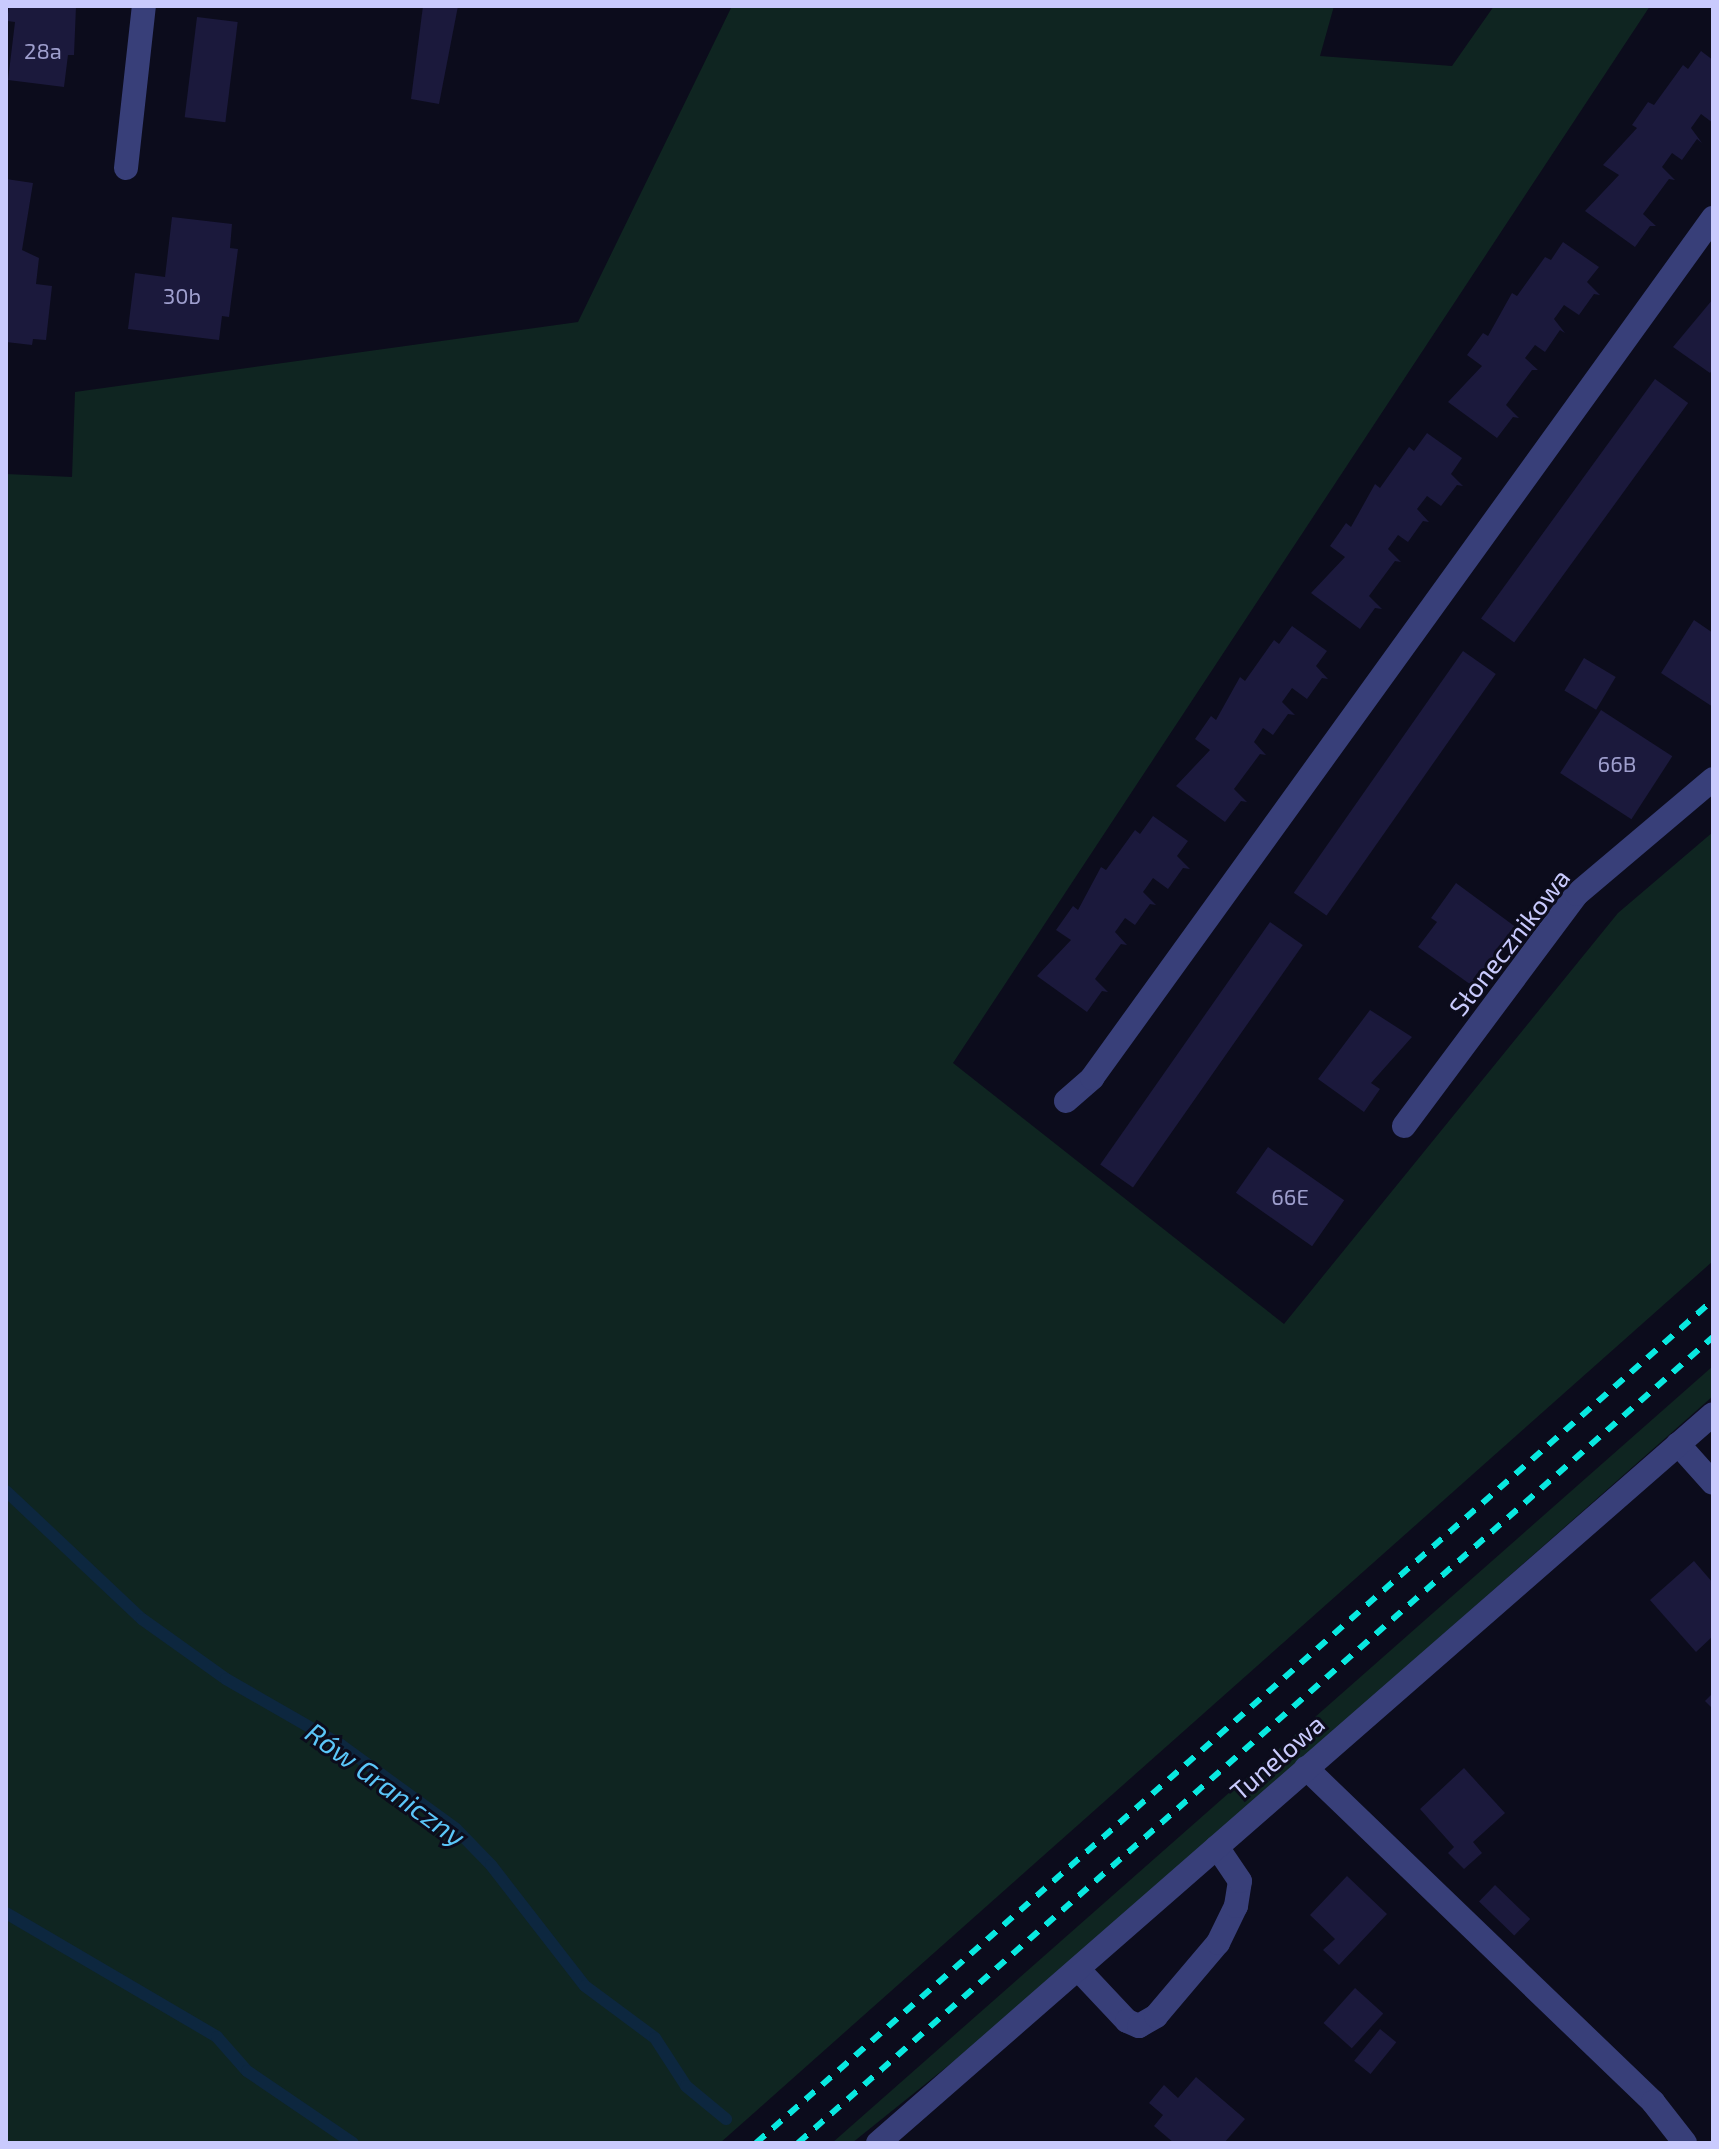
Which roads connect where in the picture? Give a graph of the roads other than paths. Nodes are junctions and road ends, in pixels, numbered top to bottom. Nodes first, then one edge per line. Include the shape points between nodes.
1 (144, 6) edge
2 (126, 168) dead end
3 (1713, 218) edge
4 (1713, 779) edge
5 (1066, 1101) dead end
6 (1404, 1126) dead end
7 (1713, 1414) edge
8 (1678, 1444) junction
9 (1713, 1483) edge
10 (1306, 1768) junction
11 (1217, 1847) junction
12 (1078, 1969) junction
13 (878, 2143) edge
14 (1685, 2143) edge

1 - 2 street
3 - 5 street via 1092,1078
4 - 6 street, Słonecznikowa via 1577,894
7 - 8 street, Tunelowa
8 - 9 street
8 - 10 street, Tunelowa
10 - 11 street, Tunelowa
10 - 14 street via 1653,2102
11 - 12 street, Tunelowa
11 - 12 street via 1240,1881 1236,1906 1218,1943 1156,2016 1139,2026 1127,2021
12 - 13 street, Tunelowa

